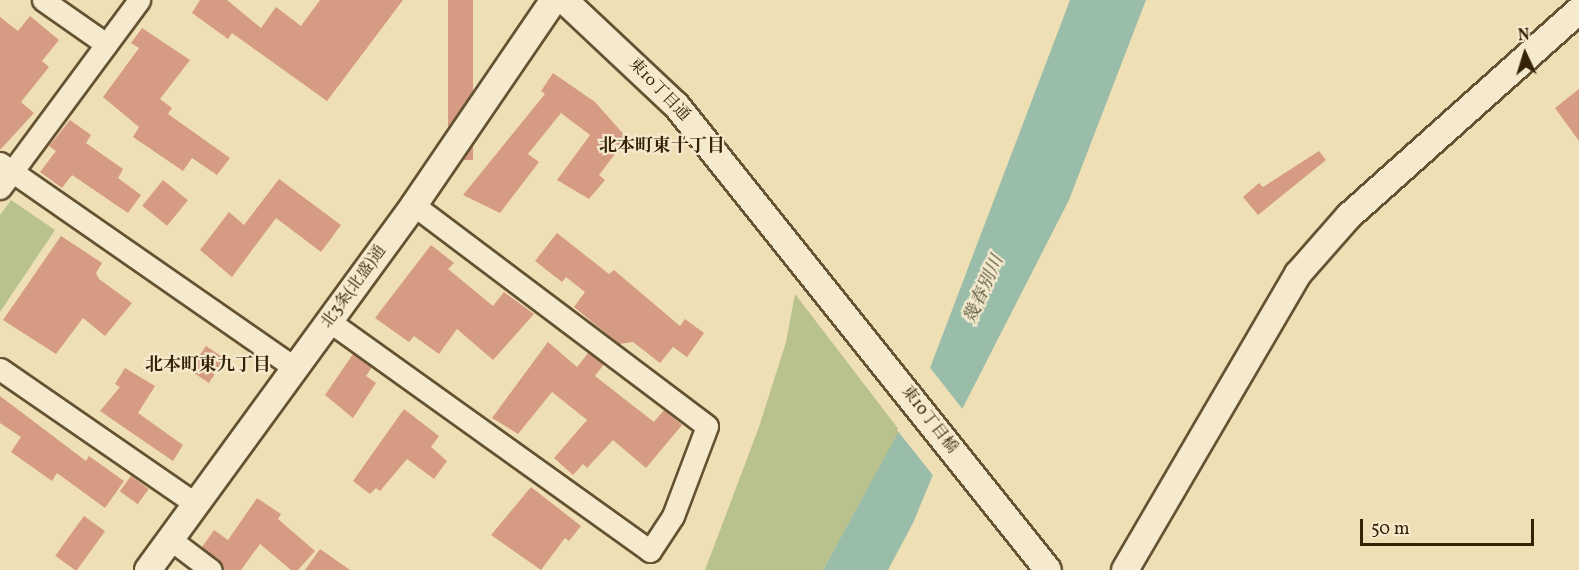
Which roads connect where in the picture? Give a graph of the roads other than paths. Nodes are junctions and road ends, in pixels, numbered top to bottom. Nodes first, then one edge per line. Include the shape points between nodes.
1 (43, 0) edge
2 (139, 0) edge
3 (554, 0) edge
4 (564, 0) edge
5 (1579, 10) edge
6 (106, 44) junction
7 (4, 174) edge
8 (414, 205) junction
9 (835, 302) joint
10 (329, 321) junction
11 (295, 368) junction
12 (0, 369) edge
13 (196, 504) junction
14 (170, 539) junction
15 (148, 570) edge
16 (211, 570) edge
17 (1048, 570) edge
18 (1125, 570) edge

1 - 6 street
2 - 6 street
3 - 8 street, 北3条(北盛)通
4 - 9 street, 東10丁目通 via 676,105
5 - 18 street via 1349,216 1298,274
6 - 7 street
7 - 11 street
8 - 10 street, 北3条(北盛)通
8 - 10 street via 707,426 673,516 650,551
9 - 17 street, 東10丁目橋
10 - 11 street, 北3条(北盛)通
11 - 13 street, 北3条(北盛)通
12 - 13 street
13 - 14 street, 北3条(北盛)通
14 - 15 street, 北3条(北盛)通
14 - 16 street

